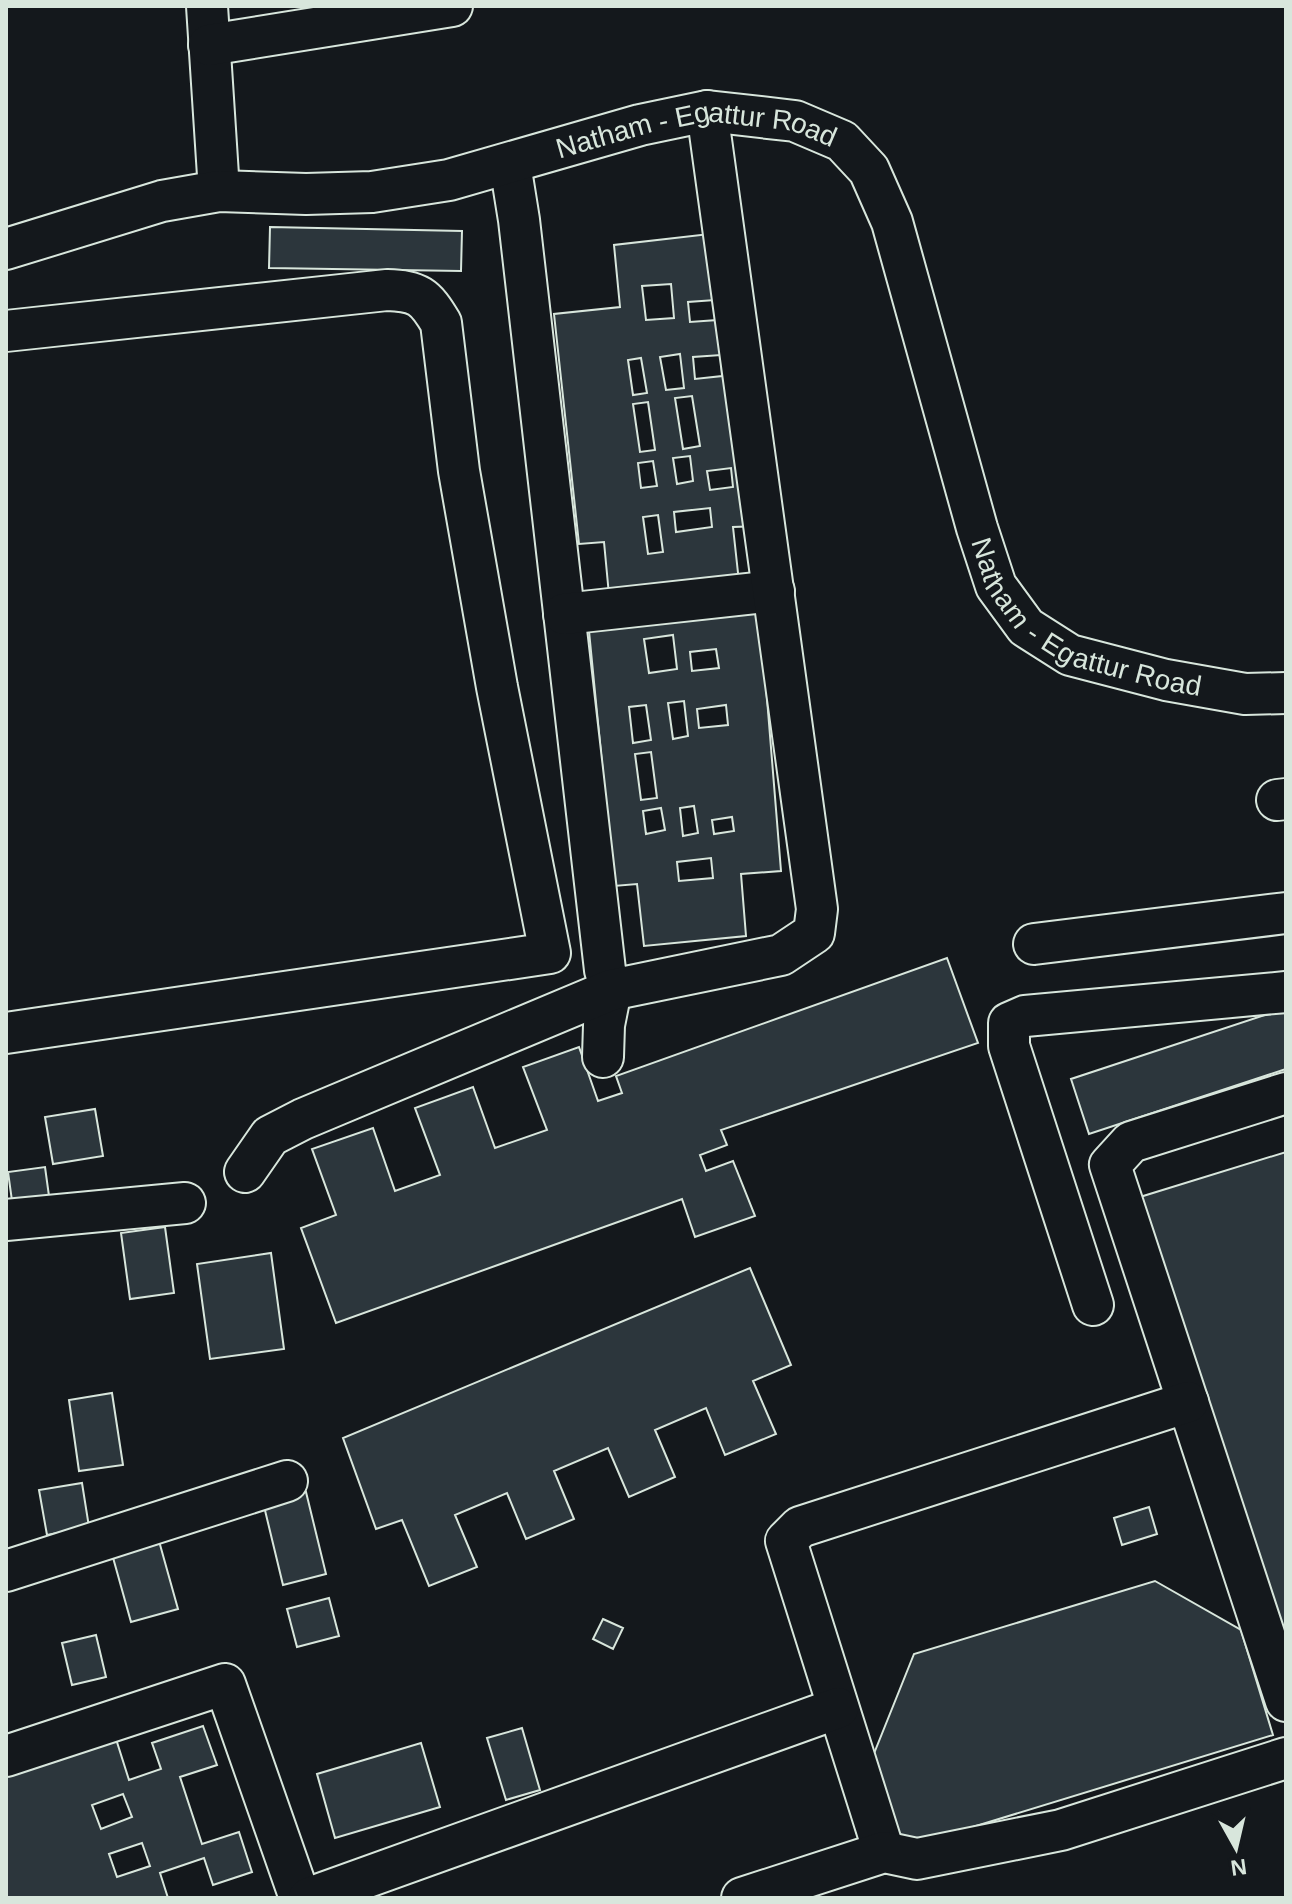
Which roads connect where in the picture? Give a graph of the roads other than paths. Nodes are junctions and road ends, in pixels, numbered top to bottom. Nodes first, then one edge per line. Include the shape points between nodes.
1 (452, 6) edge
2 (208, 25) edge
3 (707, 111) junction
4 (510, 164) junction
5 (219, 191) junction
6 (6, 249) edge
7 (6, 331) edge
8 (774, 591) junction
9 (564, 614) junction
10 (1286, 693) edge
11 (1286, 913) edge
12 (1034, 944) dead end
13 (611, 990) junction
14 (1286, 992) edge
15 (6, 1033) edge
16 (603, 1057) dead end
17 (1286, 1093) edge
18 (245, 1172) dead end
19 (185, 1203) dead end
20 (6, 1220) edge
21 (1093, 1305) dead end
22 (1188, 1402) junction
23 (287, 1481) dead end
24 (6, 1571) edge
25 (1286, 1701) edge
26 (838, 1708) junction
27 (6, 1756) edge
28 (1286, 1758) edge
29 (884, 1852) junction
30 (300, 1898) edge
31 (309, 1898) edge
32 (742, 1898) edge

1 - 2 street
2 - 5 street
3 - 4 street, Natham - Egattur Road
3 - 8 street
3 - 10 street, Natham - Egattur Road via 795,121 842,141 869,170 892,222 996,586 1026,627 1070,655 1166,680 1245,694
4 - 5 street, Natham - Egattur Road via 372,192
4 - 9 street
5 - 6 street, Natham - Egattur Road via 162,201
7 - 15 street via 387,290 411,291 429,303 441,323 459,471 550,953
8 - 9 street
8 - 13 street via 817,909 814,933 781,955
9 - 13 street
11 - 12 street
13 - 16 street
13 - 18 street via 303,1119 270,1136
14 - 21 street via 1025,1016 1009,1023 1009,1046
17 - 22 street via 1131,1142 1110,1165
19 - 20 street
22 - 25 street
22 - 26 street via 800,1527 786,1541
23 - 24 street
26 - 29 street
26 - 31 street
27 - 30 street via 225,1684
28 - 29 street via 1061,1830 917,1859
29 - 32 street

